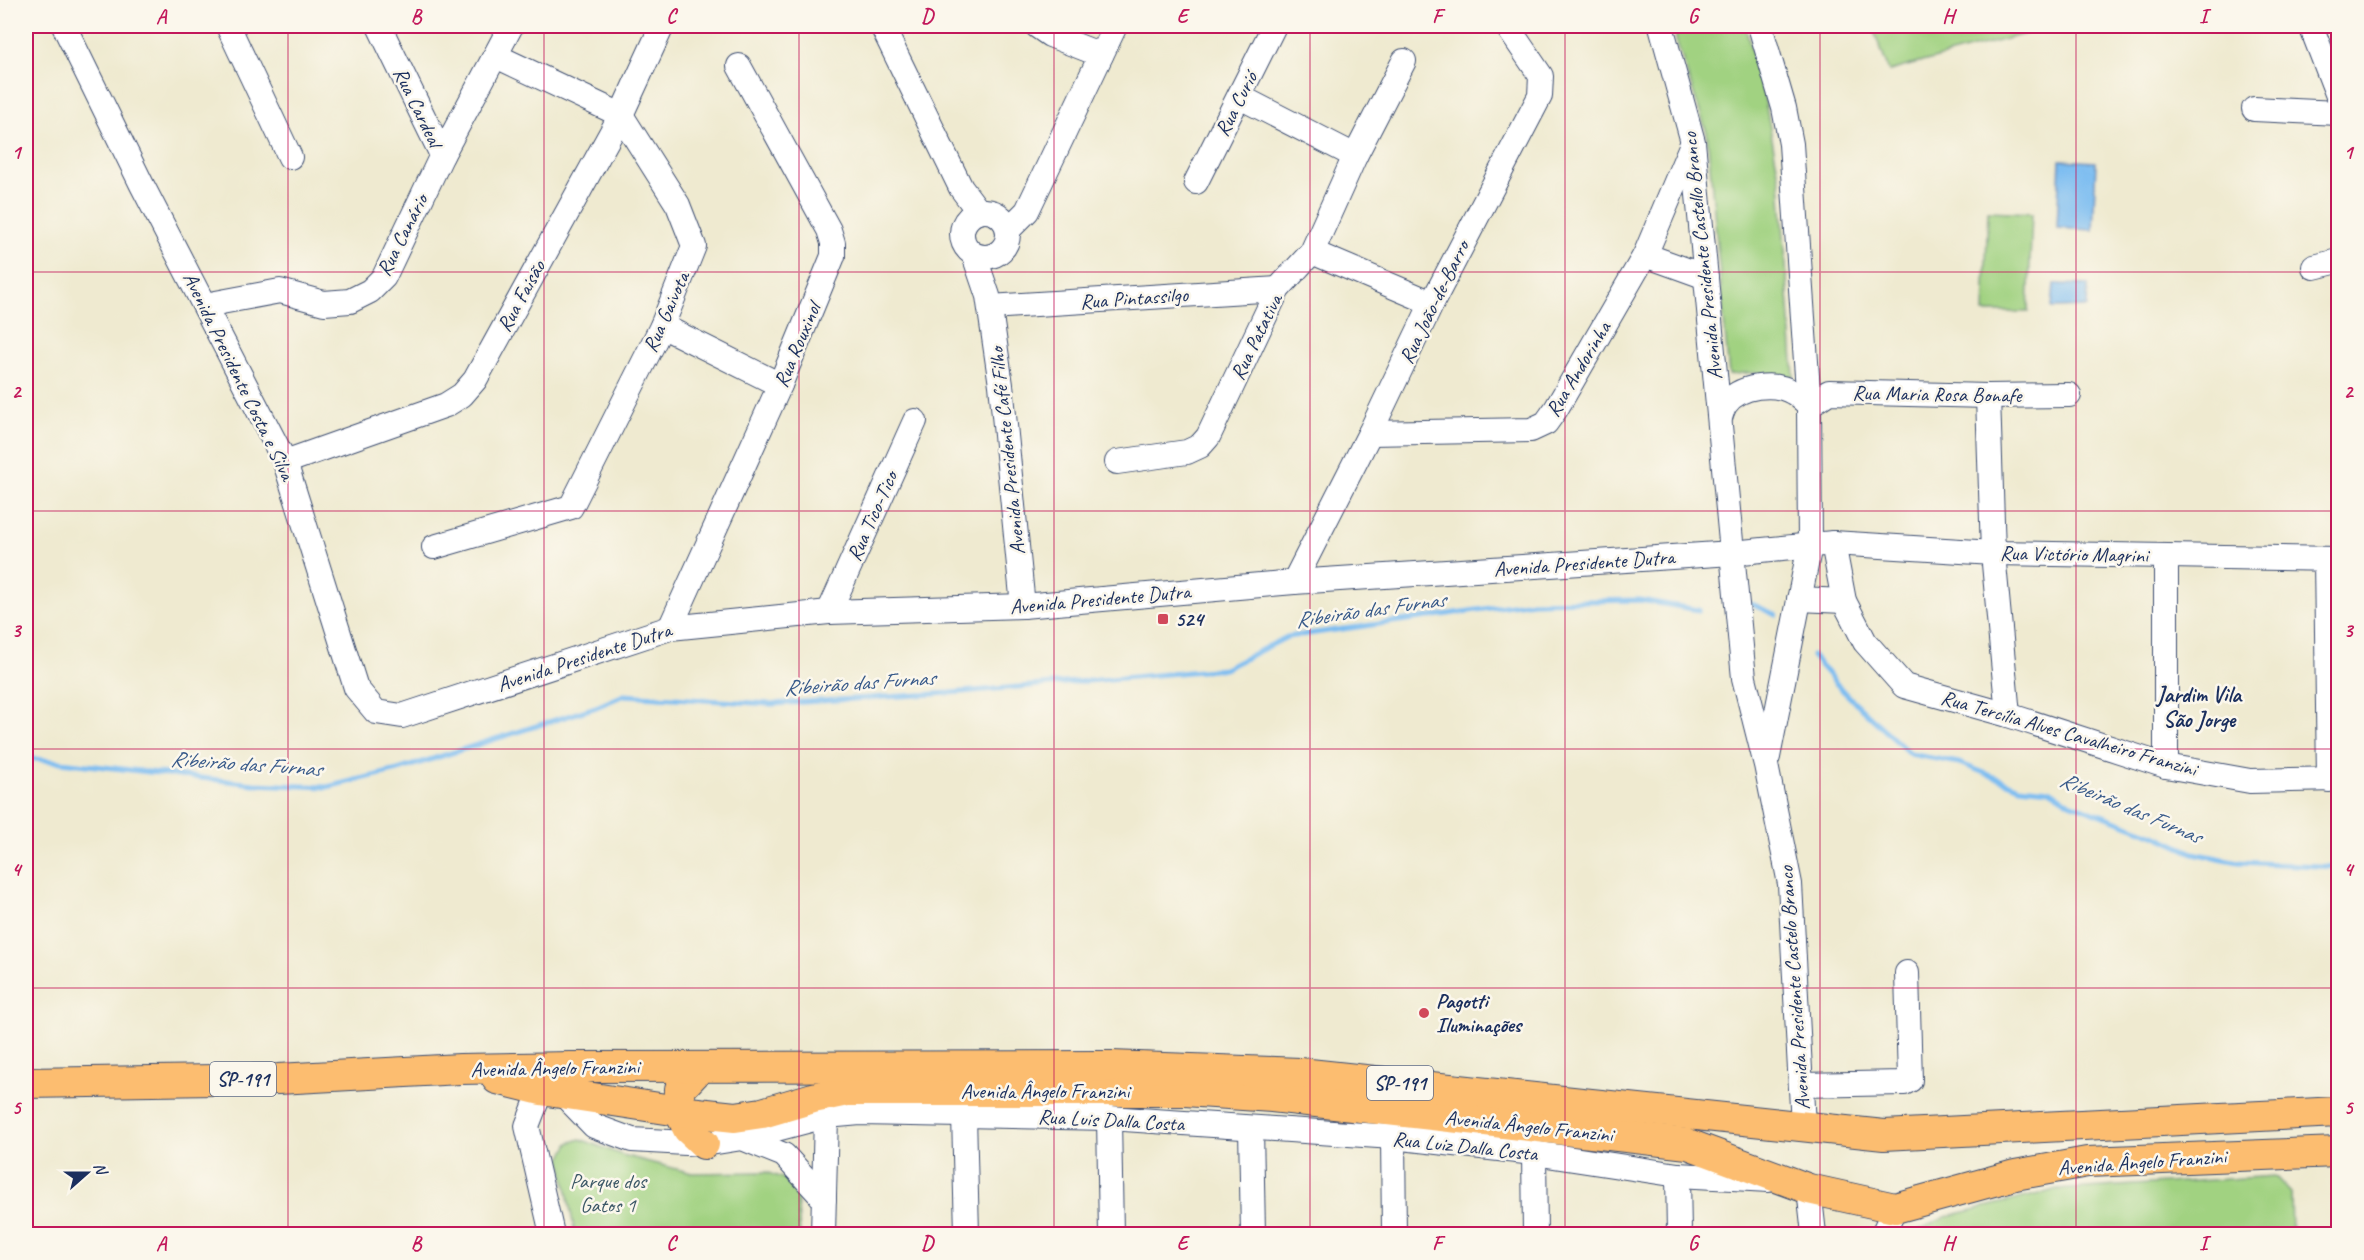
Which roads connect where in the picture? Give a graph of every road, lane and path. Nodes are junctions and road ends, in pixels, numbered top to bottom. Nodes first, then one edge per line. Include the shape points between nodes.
1 (64, 26) edge
2 (228, 26) edge
3 (379, 26) edge
4 (511, 26) edge
5 (662, 26) edge
6 (882, 26) edge
7 (1037, 26) edge
8 (1115, 26) edge
9 (1274, 26) edge
10 (1507, 26) edge
11 (1660, 26) edge
12 (1760, 26) edge
13 (2311, 26) edge
14 (496, 56) junction
15 (1101, 56) junction
16 (1404, 61) dead end
17 (739, 66) dead end
18 (2338, 96) edge
19 (1240, 97) junction
20 (2254, 110) dead end
21 (2338, 113) edge
22 (621, 115) junction
23 (1693, 142) junction
24 (442, 155) junction
25 (1355, 156) junction
26 (290, 157) dead end
27 (1196, 182) dead end
28 (961, 188) junction
29 (985, 212) junction
30 (1027, 212) junction
31 (1005, 241) junction
32 (968, 245) junction
33 (1312, 252) junction
34 (1645, 255) junction
35 (2338, 261) edge
36 (2314, 267) dead end
37 (1706, 277) junction
38 (1278, 289) junction
39 (989, 302) junction
40 (1432, 303) junction
41 (205, 305) junction
42 (662, 326) junction
43 (780, 385) junction
44 (2070, 395) dead end
45 (1988, 396) junction
46 (1809, 405) junction
47 (1720, 418) junction
48 (915, 421) dead end
49 (1370, 433) junction
50 (285, 462) junction
51 (1117, 462) dead end
52 (1821, 544) junction
53 (434, 547) dead end
54 (1732, 553) junction
55 (1993, 553) junction
56 (2166, 556) junction
57 (2332, 559) edge
58 (1294, 582) junction
59 (1799, 599) junction
60 (1844, 601) junction
61 (1023, 606) junction
62 (829, 612) junction
63 (670, 627) junction
64 (1744, 678) junction
65 (1782, 679) junction
66 (2007, 715) junction
67 (402, 716) joint
68 (1766, 765) junction
69 (2166, 765) junction
70 (2334, 780) edge
71 (1906, 973) dead end
72 (701, 1067) junction
73 (26, 1083) edge
74 (556, 1084) junction
75 (1801, 1085) junction
76 (679, 1111) junction
77 (2338, 1112) edge
78 (826, 1116) junction
79 (964, 1116) junction
80 (1109, 1118) junction
81 (1803, 1126) junction
82 (1251, 1128) junction
83 (1393, 1137) junction
84 (742, 1138) junction
85 (704, 1144) junction
86 (2338, 1152) edge
87 (1534, 1153) junction
88 (1678, 1175) junction
89 (1801, 1185) junction
90 (824, 1199) junction
91 (1889, 1221) edge
92 (552, 1234) edge
93 (823, 1234) edge
94 (967, 1234) edge
95 (1111, 1234) edge
96 (1253, 1234) edge
97 (1394, 1234) edge
98 (1535, 1234) edge
99 (1679, 1234) edge
100 (1814, 1234) edge

1 - 41 street, Avenida Presidente Costa e Silva
2 - 26 street
3 - 24 street, Rua Cardeal
4 - 14 street, Rua Canário
5 - 22 street, Rua Faisão
6 - 28 street, Avenida Presidente Café Filho
7 - 15 street
8 - 15 street
9 - 19 street, Rua Curió
10 - 40 street, Rua João-de-Barro via 1541,76 1540,96
11 - 23 street, Avenida Presidente Castello Branco
12 - 46 street via 1791,144
13 - 18 street
14 - 22 street
14 - 24 street, Rua Canário
15 - 30 street
16 - 25 street, Rua Patativa
17 - 43 street, Rua Rouxinol via 833,243 829,269
19 - 25 street
19 - 27 street, Rua Curió
20 - 21 street
22 - 42 street, Rua Gaivota via 678,205 694,246
22 - 50 street, Rua Faisão via 475,380 462,395 446,405
23 - 34 street, Rua Andorinha
23 - 37 street, Avenida Presidente Castello Branco
24 - 41 street, Rua Canário via 384,277 370,291 350,301 324,303 280,291
25 - 33 street, Rua Patativa
28 - 29 street, Avenida Presidente Café Filho
28 - 32 street, Avenida Presidente Café Filho
29 - 30 street
29 - 31 street via 1003,219
29 - 32 street via 966,221
30 - 31 street
31 - 32 street via 988,258
31 - 39 street, Avenida Presidente Café Filho
32 - 39 street, Avenida Presidente Café Filho
33 - 38 street, Rua Patativa
33 - 40 street
34 - 37 street
34 - 49 street, Rua Andorinha via 1546,423 1531,430
35 - 36 street
37 - 47 street, Avenida Presidente Castello Branco
38 - 39 street, Rua Pintassilgo
38 - 51 street, Rua Patativa via 1208,437 1200,446 1187,452
39 - 61 street, Avenida Presidente Café Filho via 1002,385
40 - 49 street, Rua João-de-Barro
41 - 50 street, Avenida Presidente Costa e Silva
42 - 43 street
42 - 53 street, Rua Gaivota via 572,507
43 - 63 street, Rua Rouxinol
44 - 45 street, Rua Maria Rosa Bonafe
45 - 46 street, Rua Maria Rosa Bonafe via 1829,392
45 - 55 street
46 - 47 street, Avenida Presidente Castello Branco via 1794,392 1773,386 1756,387 1726,404
46 - 52 street
47 - 54 street, Avenida Presidente Castello Branco
48 - 62 street, Rua Tico-Tico
49 - 58 street, Rua João-de-Barro
50 - 67 street, Avenida Presidente Costa e Silva via 356,688 376,712
52 - 54 street, Avenida Presidente Dutra
52 - 55 street, Rua Victório Magrini
52 - 59 street
52 - 60 street, Rua Tercília Alves Cavalheiro Franzini
54 - 58 street, Avenida Presidente Dutra
54 - 64 street, Avenida Presidente Castello Branco
55 - 56 street, Rua Victório Magrini
55 - 66 street
56 - 57 street, Rua Victório Magrini
56 - 69 street
57 - 70 street
58 - 61 street, Avenida Presidente Dutra
59 - 60 street
59 - 65 street
60 - 66 street, Rua Tercília Alves Cavalheiro Franzini via 1865,642 1904,686
61 - 62 street, Avenida Presidente Dutra
62 - 63 street, Avenida Presidente Dutra
63 - 67 street, Avenida Presidente Dutra
64 - 65 street
64 - 68 street, Avenida Presidente Castelo Branco
65 - 68 street
66 - 69 street, Rua Tercília Alves Cavalheiro Franzini
68 - 75 street, Avenida Presidente Castelo Branco via 1790,884
69 - 70 street, Rua Tercília Alves Cavalheiro Franzini via 2250,781
71 - 75 street via 1910,1080
72 - 74 main road, Avenida Ângelo Franzini / SP-191
72 - 76 main road via 680,1089
72 - 81 main road, Avenida Ângelo Franzini / SP-191 via 1099,1065 1300,1072
73 - 74 main road, Avenida Ângelo Franzini / SP-191 via 278,1079 460,1069
74 - 76 main road, Avenida Ângelo Franzini / SP-191
74 - 85 street, Rua Luis Dalla Costa via 594,1126 632,1140
74 - 92 street via 527,1126
75 - 81 street, Avenida Presidente Castelo Branco
76 - 85 main road via 688,1129
76 - 89 main road, Avenida Ângelo Franzini / SP-191 via 735,1117 858,1091 1185,1091 1272,1097 1688,1144
77 - 81 main road, Avenida Ângelo Franzini / SP-191 via 1884,1135
78 - 79 street, Rua Luis Dalla Costa
78 - 84 street, Rua Luis Dalla Costa
78 - 90 street
79 - 80 street, Rua Luis Dalla Costa
79 - 94 street
80 - 82 street, Rua Luis Dalla Costa
80 - 95 street
82 - 83 street, Rua Luiz Dalla Costa
82 - 96 street
83 - 87 street, Rua Luiz Dalla Costa
83 - 97 street
84 - 85 street, Rua Luis Dalla Costa
84 - 90 street via 784,1155
86 - 91 main road, Avenida Ângelo Franzini / SP-191 via 2086,1162 2015,1175
87 - 88 street, Rua Luiz Dalla Costa
87 - 98 street
88 - 89 street, Rua Luiz Dalla Costa
88 - 99 street
89 - 91 main road, Avenida Ângelo Franzini / SP-191
89 - 100 street
90 - 93 street

